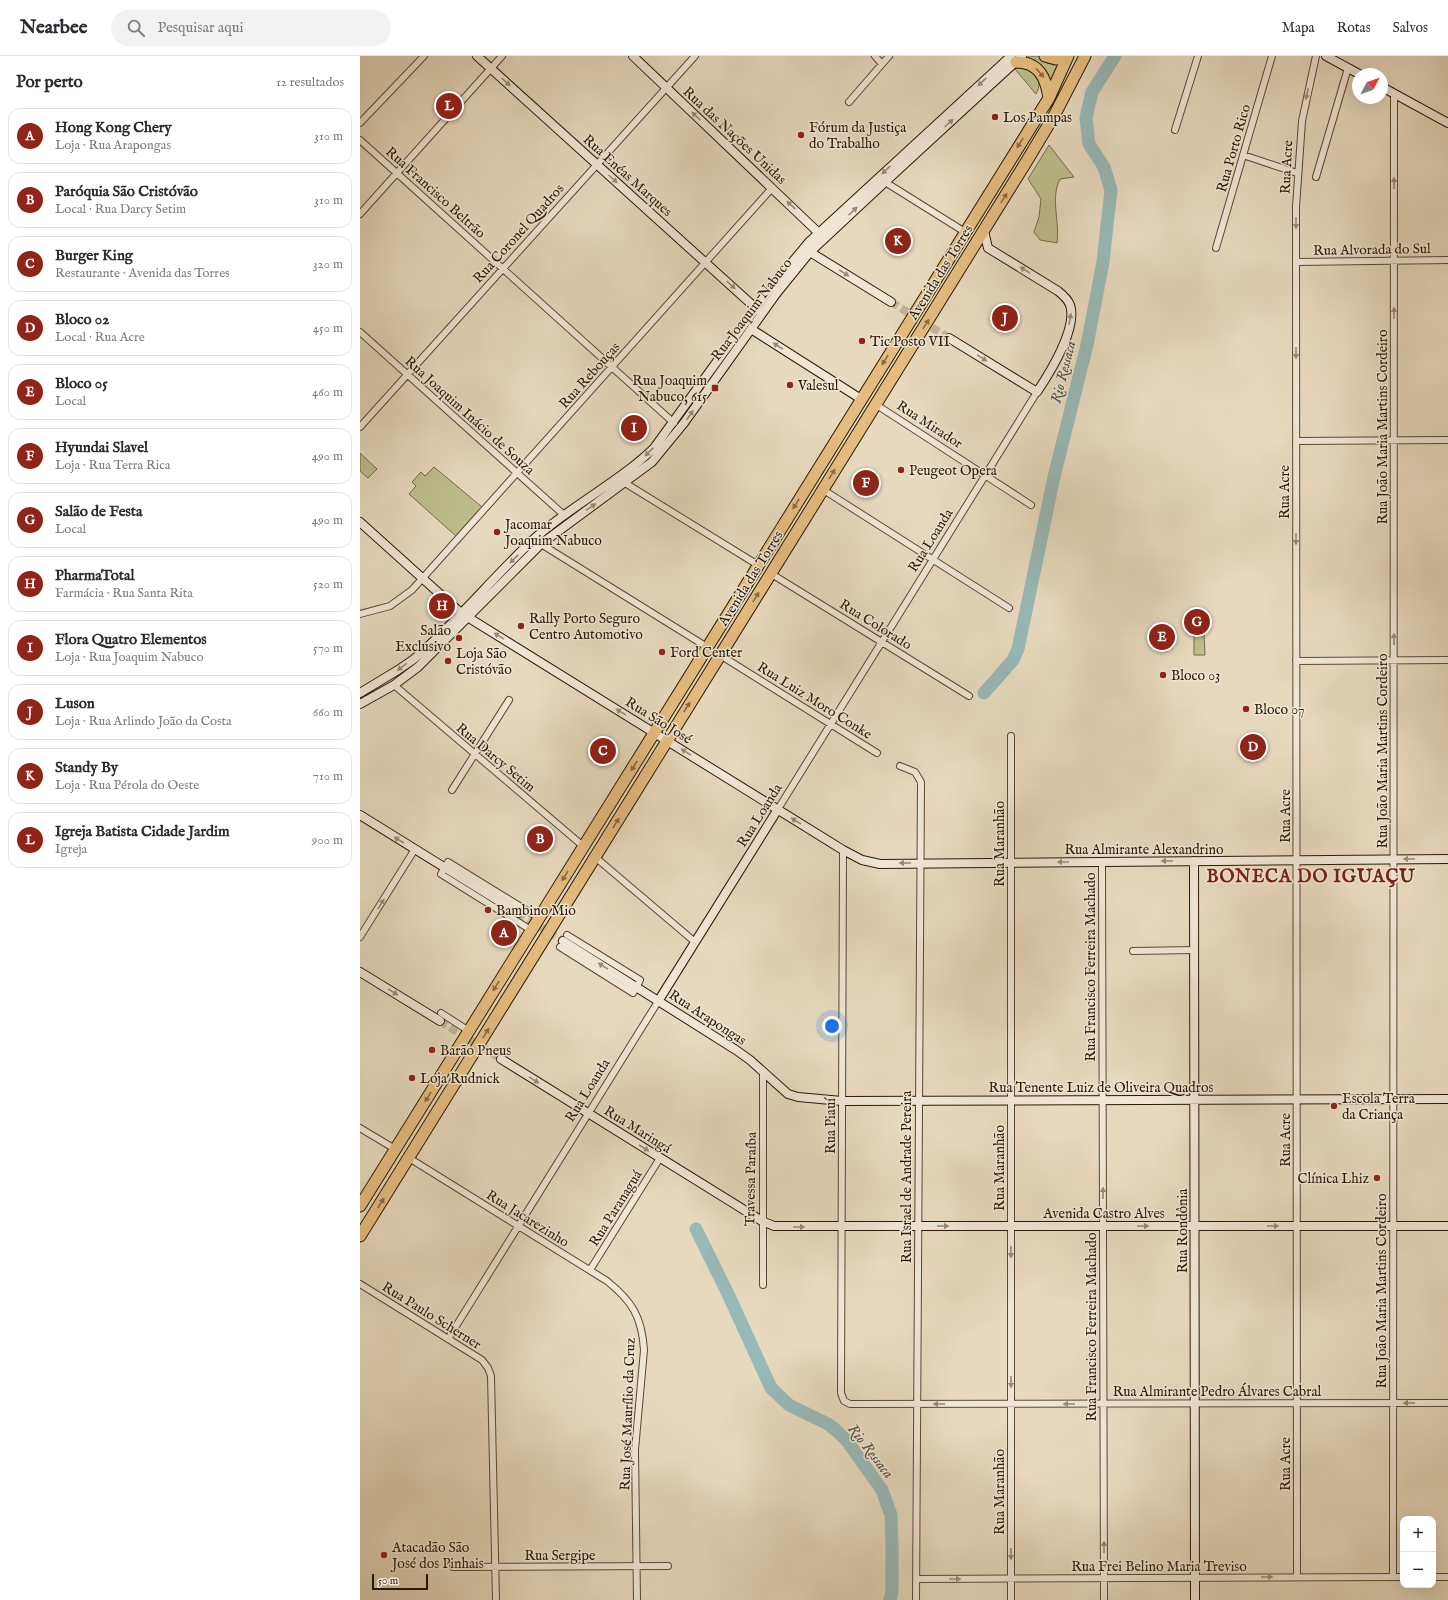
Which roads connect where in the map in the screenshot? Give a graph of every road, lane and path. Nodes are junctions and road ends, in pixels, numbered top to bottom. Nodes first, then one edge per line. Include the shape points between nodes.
1 (424, 56) edge
2 (477, 56) edge
3 (502, 56) edge
4 (632, 56) edge
5 (695, 56) edge
6 (875, 56) edge
7 (889, 56) edge
8 (1045, 56) edge
9 (1066, 56) edge
10 (1085, 56) edge
11 (1198, 56) edge
12 (1272, 56) edge
13 (1316, 56) edge
14 (1326, 56) edge
15 (1017, 58) edge
16 (882, 64) junction
17 (491, 68) junction
18 (1348, 68) junction
19 (1352, 70) edge
20 (666, 87) junction
21 (1388, 90) edge
22 (1394, 94) junction
23 (1049, 98) junction
24 (849, 102) dead end
25 (360, 123) edge
26 (1448, 123) edge
27 (1175, 130) dead end
28 (360, 140) edge
29 (1243, 155) junction
30 (597, 164) junction
31 (397, 173) junction
32 (1297, 173) junction
33 (1316, 177) dead end
34 (885, 182) junction
35 (772, 188) junction
36 (360, 214) edge
37 (984, 231) junction
38 (965, 232) junction
39 (822, 235) junction
40 (1216, 248) dead end
41 (810, 252) junction
42 (1448, 260) edge
43 (1394, 261) junction
44 (1296, 262) junction
45 (706, 263) junction
46 (503, 268) junction
47 (891, 302) tunnel mouth
48 (759, 311) junction
49 (751, 329) junction
50 (360, 332) edge
51 (949, 338) tunnel mouth
52 (612, 367) junction
53 (407, 374) junction
54 (1037, 392) junction
55 (861, 399) junction
56 (875, 404) junction
57 (674, 422) junction
58 (360, 427) edge
59 (1394, 440) junction
60 (1448, 440) edge
61 (1296, 441) junction
62 (517, 473) junction
63 (986, 476) junction
64 (625, 483) junction
65 (822, 489) junction
66 (1031, 504) dead end
67 (564, 515) junction
68 (360, 522) edge
69 (541, 544) junction
70 (933, 559) junction
71 (758, 565) junction
72 (770, 573) junction
73 (423, 578) junction
74 (1009, 608) dead end
75 (360, 614) edge
76 (465, 615) junction
77 (882, 642) junction
78 (707, 647) junction
79 (720, 655) junction
80 (1394, 660) junction
81 (1448, 660) edge
82 (1296, 661) junction
83 (394, 685) junction
84 (360, 693) edge
85 (969, 696) dead end
86 (509, 700) dead end
87 (360, 704) edge
88 (831, 724) junction
89 (654, 732) junction
90 (1011, 736) dead end
91 (667, 740) junction
92 (878, 753) dead end
93 (475, 754) junction
94 (900, 766) dead end
95 (452, 790) dead end
96 (778, 809) junction
97 (360, 815) edge
98 (583, 846) junction
99 (415, 849) junction
100 (843, 850) junction
101 (595, 856) junction
102 (1448, 859) edge
103 (1297, 860) junction
104 (1394, 860) junction
105 (1194, 861) junction
106 (1102, 862) junction
107 (921, 863) junction
108 (1011, 863) junction
109 (444, 867) junction
110 (518, 913) tunnel mouth
111 (539, 918) junction
112 (531, 930) junction
113 (360, 936) edge
114 (563, 941) tunnel mouth
115 (695, 942) junction
116 (1195, 950) junction
117 (1133, 951) dead end
118 (360, 972) edge
119 (659, 1000) junction
120 (440, 1017) joint
121 (469, 1031) junction
122 (501, 1059) tunnel mouth
123 (763, 1073) junction
124 (1394, 1099) junction
125 (1448, 1099) edge
126 (1011, 1100) junction
127 (1103, 1100) junction
128 (1194, 1100) junction
129 (1297, 1100) junction
130 (842, 1101) junction
131 (919, 1101) junction
132 (588, 1113) junction
133 (360, 1128) edge
134 (395, 1149) junction
135 (409, 1158) junction
136 (660, 1158) junction
137 (360, 1206) edge
138 (762, 1221) junction
139 (518, 1226) junction
140 (918, 1226) junction
141 (1011, 1226) junction
142 (1103, 1226) junction
143 (1195, 1226) junction
144 (1297, 1226) junction
145 (1394, 1226) junction
146 (1448, 1226) edge
147 (841, 1227) junction
148 (360, 1236) edge
149 (590, 1270) junction
150 (360, 1284) edge
151 (762, 1285) dead end
152 (631, 1304) joint
153 (448, 1339) junction
154 (844, 1401) joint
155 (1195, 1403) junction
156 (1297, 1403) junction
157 (1393, 1403) junction
158 (1448, 1403) edge
159 (917, 1404) junction
160 (1011, 1404) junction
161 (1104, 1404) junction
162 (636, 1566) junction
163 (668, 1566) dead end
164 (453, 1567) dead end
165 (495, 1567) junction
166 (1297, 1577) junction
167 (1393, 1577) junction
168 (1400, 1577) edge
169 (1436, 1577) edge
170 (1448, 1577) edge
171 (1011, 1578) junction
172 (1104, 1578) junction
173 (1195, 1578) junction
174 (916, 1579) junction
175 (496, 1600) edge
176 (637, 1600) edge
177 (916, 1600) edge
178 (1011, 1600) edge
179 (1104, 1600) edge
180 (1195, 1600) edge

1 - 25 street
2 - 17 main road, Rua Enéas Marques
3 - 17 street
4 - 20 main road, Rua das Nações Unidas
5 - 20 street, Rua Coronel Quadros
6 - 16 street
7 - 16 street
8 - 9 highway via 1056,59
9 - 23 highway, Avenida das Torres
37 -> 10 highway, Avenida das Torres via 1042,138
11 - 27 street
12 - 29 street, Rua Porto Rico
13 -> 32 street, Rua Acre via 1302,121
14 - 18 main road
15 -> 23 highway via 1040,72 1047,84
34 -> 15 main road, Rua Joaquim Nabuco
15 -> 39 main road, Rua Joaquim Nabuco
16 - 24 street
17 -> 30 main road, Rua Enéas Marques
17 - 31 street
18 - 19 main road
18 - 33 street
20 - 30 street, Rua Coronel Quadros
35 -> 20 main road, Rua das Nações Unidas
21 - 22 main road
22 - 26 main road
43 -> 22 street, Rua João Maria Martins Cordeiro
23 -> 38 highway, Avenida das Torres
28 - 31 street, Rua Francisco Beltrão
29 - 32 street
29 - 40 street, Rua Porto Rico
30 -> 45 main road, Rua Enéas Marques
30 - 46 street, Rua Coronel Quadros
31 - 36 street
31 - 46 street, Rua Francisco Beltrão
32 -> 44 street, Rua Acre
34 - 38 street
39 -> 34 main road, Rua Joaquim Nabuco
39 -> 35 main road, Rua das Nações Unidas
35 - 45 street, Rua Rebouças
54 -> 37 main road, Rua Loanda via 1062,350 1071,311 1066,298 1058,291 988,248
56 -> 37 highway, Avenida das Torres
38 -> 55 highway, Avenida das Torres
39 - 41 main road, Rua Joaquim Nabuco
39 - 48 main road, Rua Joaquim Nabuco via 784,272
41 -> 47 main road
41 - 48 main road, Rua Joaquim Nabuco
42 - 43 street, Rua Alvorada do Sul
43 - 44 street, Rua Alvorada do Sul
59 -> 43 street, Rua João Maria Martins Cordeiro
44 -> 61 street, Rua Acre
45 -> 48 main road, Rua Enéas Marques
45 - 52 street, Rua Rebouças
46 - 52 street, Rua Francisco Beltrão
46 - 53 street, Rua Coronel Quadros
48 - 49 main road, Rua Joaquim Nabuco
48 - 57 main road, Rua Joaquim Nabuco
55 -> 49 main road
64 -> 49 main road, Rua Joaquim Nabuco via 652,462 671,441
50 - 53 street, Rua Joaquim Inácio de Souza
51 -> 54 main road
52 - 57 street, Rua Francisco Beltrão
52 - 62 street, Rua Rebouças
53 - 58 street, Rua Coronel Quadros
53 - 62 street, Rua Joaquim Inácio de Souza
54 - 63 street, Rua Loanda
55 -> 71 highway, Avenida das Torres
56 - 63 street, Rua Mirador
65 -> 56 highway, Avenida das Torres
57 -> 67 main road, Rua Joaquim Nabuco via 654,448 634,466
59 - 60 street
59 - 61 street
80 -> 59 street, Rua João Maria Martins Cordeiro
61 -> 82 street, Rua Acre
62 - 67 street, Rua Joaquim Inácio de Souza
62 - 73 street, Rua Rebouças
63 - 66 street, Rua Mirador
63 - 70 street, Rua Loanda
69 -> 64 main road, Rua Joaquim Nabuco
64 - 71 street
65 - 70 street
65 - 72 highway, Avenida das Torres
67 -> 76 main road, Rua Joaquim Nabuco via 536,538
68 - 73 main road, Rua São José
69 - 76 main road, Rua Joaquim Nabuco
69 - 78 street
70 - 74 street
70 - 77 street, Rua Loanda
71 - 78 highway, Avenida das Torres
72 - 77 street, Rua Colorado
79 -> 72 highway, Avenida das Torres
73 - 75 street, Rua Rebouças via 398,601
73 - 76 main road, Rua São José
76 - 83 main road, Rua Joaquim Nabuco via 422,663
76 -> 84 main road, Rua Joaquim Nabuco via 414,659
89 -> 76 main road, Rua São José
77 - 85 street, Rua Colorado
77 - 88 street, Rua Loanda
78 - 89 highway, Avenida das Torres
79 - 88 street, Rua Luiz Moro Conke
91 -> 79 highway, Avenida das Torres
80 - 81 street
80 - 82 street
80 - 104 street, Rua João Maria Martins Cordeiro
82 - 103 street, Rua Acre
83 - 87 main road, Rua Joaquim Nabuco
83 - 93 street, Rua Darcy Setim
86 - 93 street
88 - 92 street, Rua Luiz Moro Conke
88 - 96 street, Rua Loanda
89 - 91 main road, Rua São José
89 -> 98 highway, Avenida das Torres
90 - 108 street, Rua Maranhão
96 -> 91 main road, Rua São José
101 -> 91 highway, Avenida das Torres
93 - 95 street
93 - 98 street, Rua Darcy Setim
94 - 107 street, Rua Israel de Andrade Pereira via 915,772 921,782
100 -> 96 main road, Rua São José
96 - 115 main road, Rua Loanda
99 -> 97 main road
98 -> 111 highway, Avenida das Torres
99 - 109 main road
113 -> 99 street
107 -> 100 main road, Rua Almirante Alexandrino via 871,863
100 - 130 street, Rua Piauí
101 - 115 street
135 -> 101 highway, Avenida das Torres
102 -> 104 main road, Rua Almirante Alexandrino
103 - 104 main road, Rua Almirante Alexandrino
103 - 105 main road, Rua Almirante Alexandrino
103 - 129 street, Rua Acre
104 - 124 street, Rua João Maria Martins Cordeiro
105 -> 106 main road, Rua Almirante Alexandrino
105 - 116 main road, Rua Rondônia
106 -> 108 main road, Rua Almirante Alexandrino
106 - 127 street, Rua Francisco Ferreira Machado
107 - 108 main road, Rua Almirante Alexandrino
107 - 131 street, Rua Israel de Andrade Pereira
108 - 126 street, Rua Maranhão
109 - 110 main road
109 - 111 street via 448,862
109 - 112 street via 440,874
111 - 112 highway, Avenida das Torres
112 -> 121 highway, Avenida das Torres
114 - 119 main road, Rua Arapongas
115 - 119 main road, Rua Loanda
116 - 117 street
116 - 128 main road, Rua Rondônia
118 -> 120 main road
119 - 123 main road, Rua Arapongas via 736,1050
119 - 132 street, Rua Loanda
120 - 121 street
121 -> 134 highway, Avenida das Torres
122 -> 132 main road, Rua Maringá
123 - 130 main road, Rua Tenente Luiz de Oliveira Quadros via 782,1091 792,1096
123 - 138 street, Travessa Paraíba
124 - 125 main road, Rua Tenente Luiz de Oliveira Quadros
124 - 129 main road, Rua Tenente Luiz de Oliveira Quadros
124 - 145 street, Rua João Maria Martins Cordeiro
126 - 127 main road, Rua Tenente Luiz de Oliveira Quadros
126 - 131 main road, Rua Tenente Luiz de Oliveira Quadros
126 - 141 street, Rua Maranhão
127 - 128 main road, Rua Tenente Luiz de Oliveira Quadros
142 -> 127 street, Rua Francisco Ferreira Machado
128 - 129 main road, Rua Tenente Luiz de Oliveira Quadros
128 - 143 main road, Rua Rondônia
129 - 144 street, Rua Acre
130 - 131 main road, Rua Tenente Luiz de Oliveira Quadros
130 - 147 street, Rua Piauí
131 - 140 street, Rua Israel de Andrade Pereira
132 -> 136 main road, Rua Maringá
132 - 139 street, Rua Loanda
133 - 134 street
134 - 137 highway, Avenida das Torres
135 - 139 street, Rua Jacarezinho
148 -> 135 highway, Avenida das Torres
136 - 138 main road, Rua Maringá
136 - 149 street, Rua Paranaguá
138 -> 147 main road, Avenida Castro Alves via 780,1227
138 - 151 street, Travessa Paraíba
139 - 149 street, Rua Jacarezinho
139 - 153 street, Rua Loanda
140 -> 141 main road, Avenida Castro Alves
140 - 147 main road, Avenida Castro Alves
140 - 159 street, Rua Israel de Andrade Pereira
141 - 142 main road, Avenida Castro Alves
141 -> 160 street, Rua Maranhão
142 -> 143 main road, Avenida Castro Alves
142 - 161 street, Rua Francisco Ferreira Machado
143 -> 144 main road, Avenida Castro Alves
143 - 155 main road, Rua Rondônia
144 - 145 main road, Avenida Castro Alves
144 - 156 street, Rua Acre
145 - 146 main road, Avenida Castro Alves
145 - 157 street, Rua João Maria Martins Cordeiro
147 - 154 street, Rua Piauí via 841,1393
149 - 152 street, Rua Jacarezinho
150 - 153 street, Rua Paulo Scherner
152 - 162 street, Rua José Maurílio da Cruz via 641,1325 644,1350 635,1450
153 - 165 street, Rua Paulo Scherner via 482,1360 491,1376
154 - 159 street, Rua Almirante Pedro Álvares Cabral via 850,1404
155 - 156 street, Rua Almirante Pedro Álvares Cabral
155 - 161 street, Rua Almirante Pedro Álvares Cabral
155 - 173 main road, Rua Rondônia
156 - 157 street, Rua Almirante Pedro Álvares Cabral
156 - 166 street, Rua Acre
158 -> 157 street, Rua Almirante Pedro Álvares Cabral
157 - 167 street, Rua João Maria Martins Cordeiro
160 -> 159 street, Rua Almirante Pedro Álvares Cabral
159 - 174 street, Rua Israel de Andrade Pereira
161 -> 160 street, Rua Almirante Pedro Álvares Cabral
160 -> 171 street, Rua Maranhão
172 -> 161 street, Rua Francisco Ferreira Machado
162 - 163 street, Rua Sergipe
162 - 165 street, Rua Sergipe
162 - 176 street, Rua José Maurílio da Cruz
164 - 165 street, Rua Sergipe
165 - 175 street
166 - 167 street, Rua Frei Belino Maria Treviso
173 -> 166 street, Rua Frei Belino Maria Treviso
167 - 168 street, Rua Frei Belino Maria Treviso
169 - 170 street
171 - 172 street, Rua Frei Belino Maria Treviso
174 -> 171 street, Rua Frei Belino Maria Treviso
171 - 178 street, Rua Maranhão
172 - 173 street, Rua Frei Belino Maria Treviso
172 - 179 street, Rua Francisco Ferreira Machado
173 - 180 main road, Rua Rondônia
174 - 177 street, Rua Israel de Andrade Pereira

